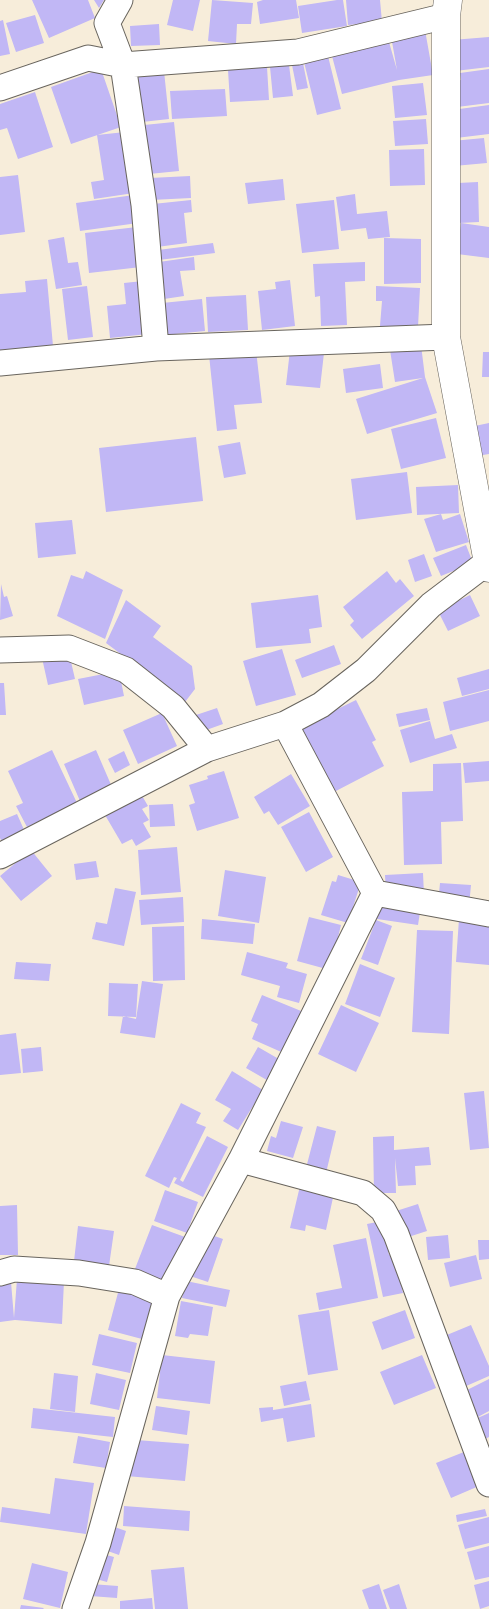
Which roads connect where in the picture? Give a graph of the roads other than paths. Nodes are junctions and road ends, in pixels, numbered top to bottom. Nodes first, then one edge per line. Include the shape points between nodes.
1 (120, 0) edge
2 (447, 8) edge
3 (122, 65) junction
4 (0, 88) edge
5 (446, 337) junction
6 (156, 348) junction
7 (0, 363) edge
8 (488, 563) edge
9 (0, 650) edge
10 (285, 724) junction
11 (207, 749) junction
12 (0, 856) edge
13 (375, 893) junction
14 (489, 914) edge
15 (241, 1160) junction
16 (0, 1272) edge
17 (167, 1296) junction
18 (489, 1484) edge
19 (75, 1609) edge

1 - 3 street via 107,23
2 - 3 street via 298,52
2 - 5 street
3 - 4 street via 88,58
3 - 6 street via 144,206
5 - 6 street
5 - 8 street
6 - 7 street
8 - 10 street via 431,605 366,670 321,705
9 - 11 street via 69,648 126,670 173,707
10 - 11 street
10 - 13 street
11 - 12 street
13 - 14 street
13 - 15 street
15 - 17 street
15 - 18 street via 363,1193 383,1210 396,1234
16 - 17 street via 14,1269 79,1273 135,1282
17 - 19 street via 98,1543

